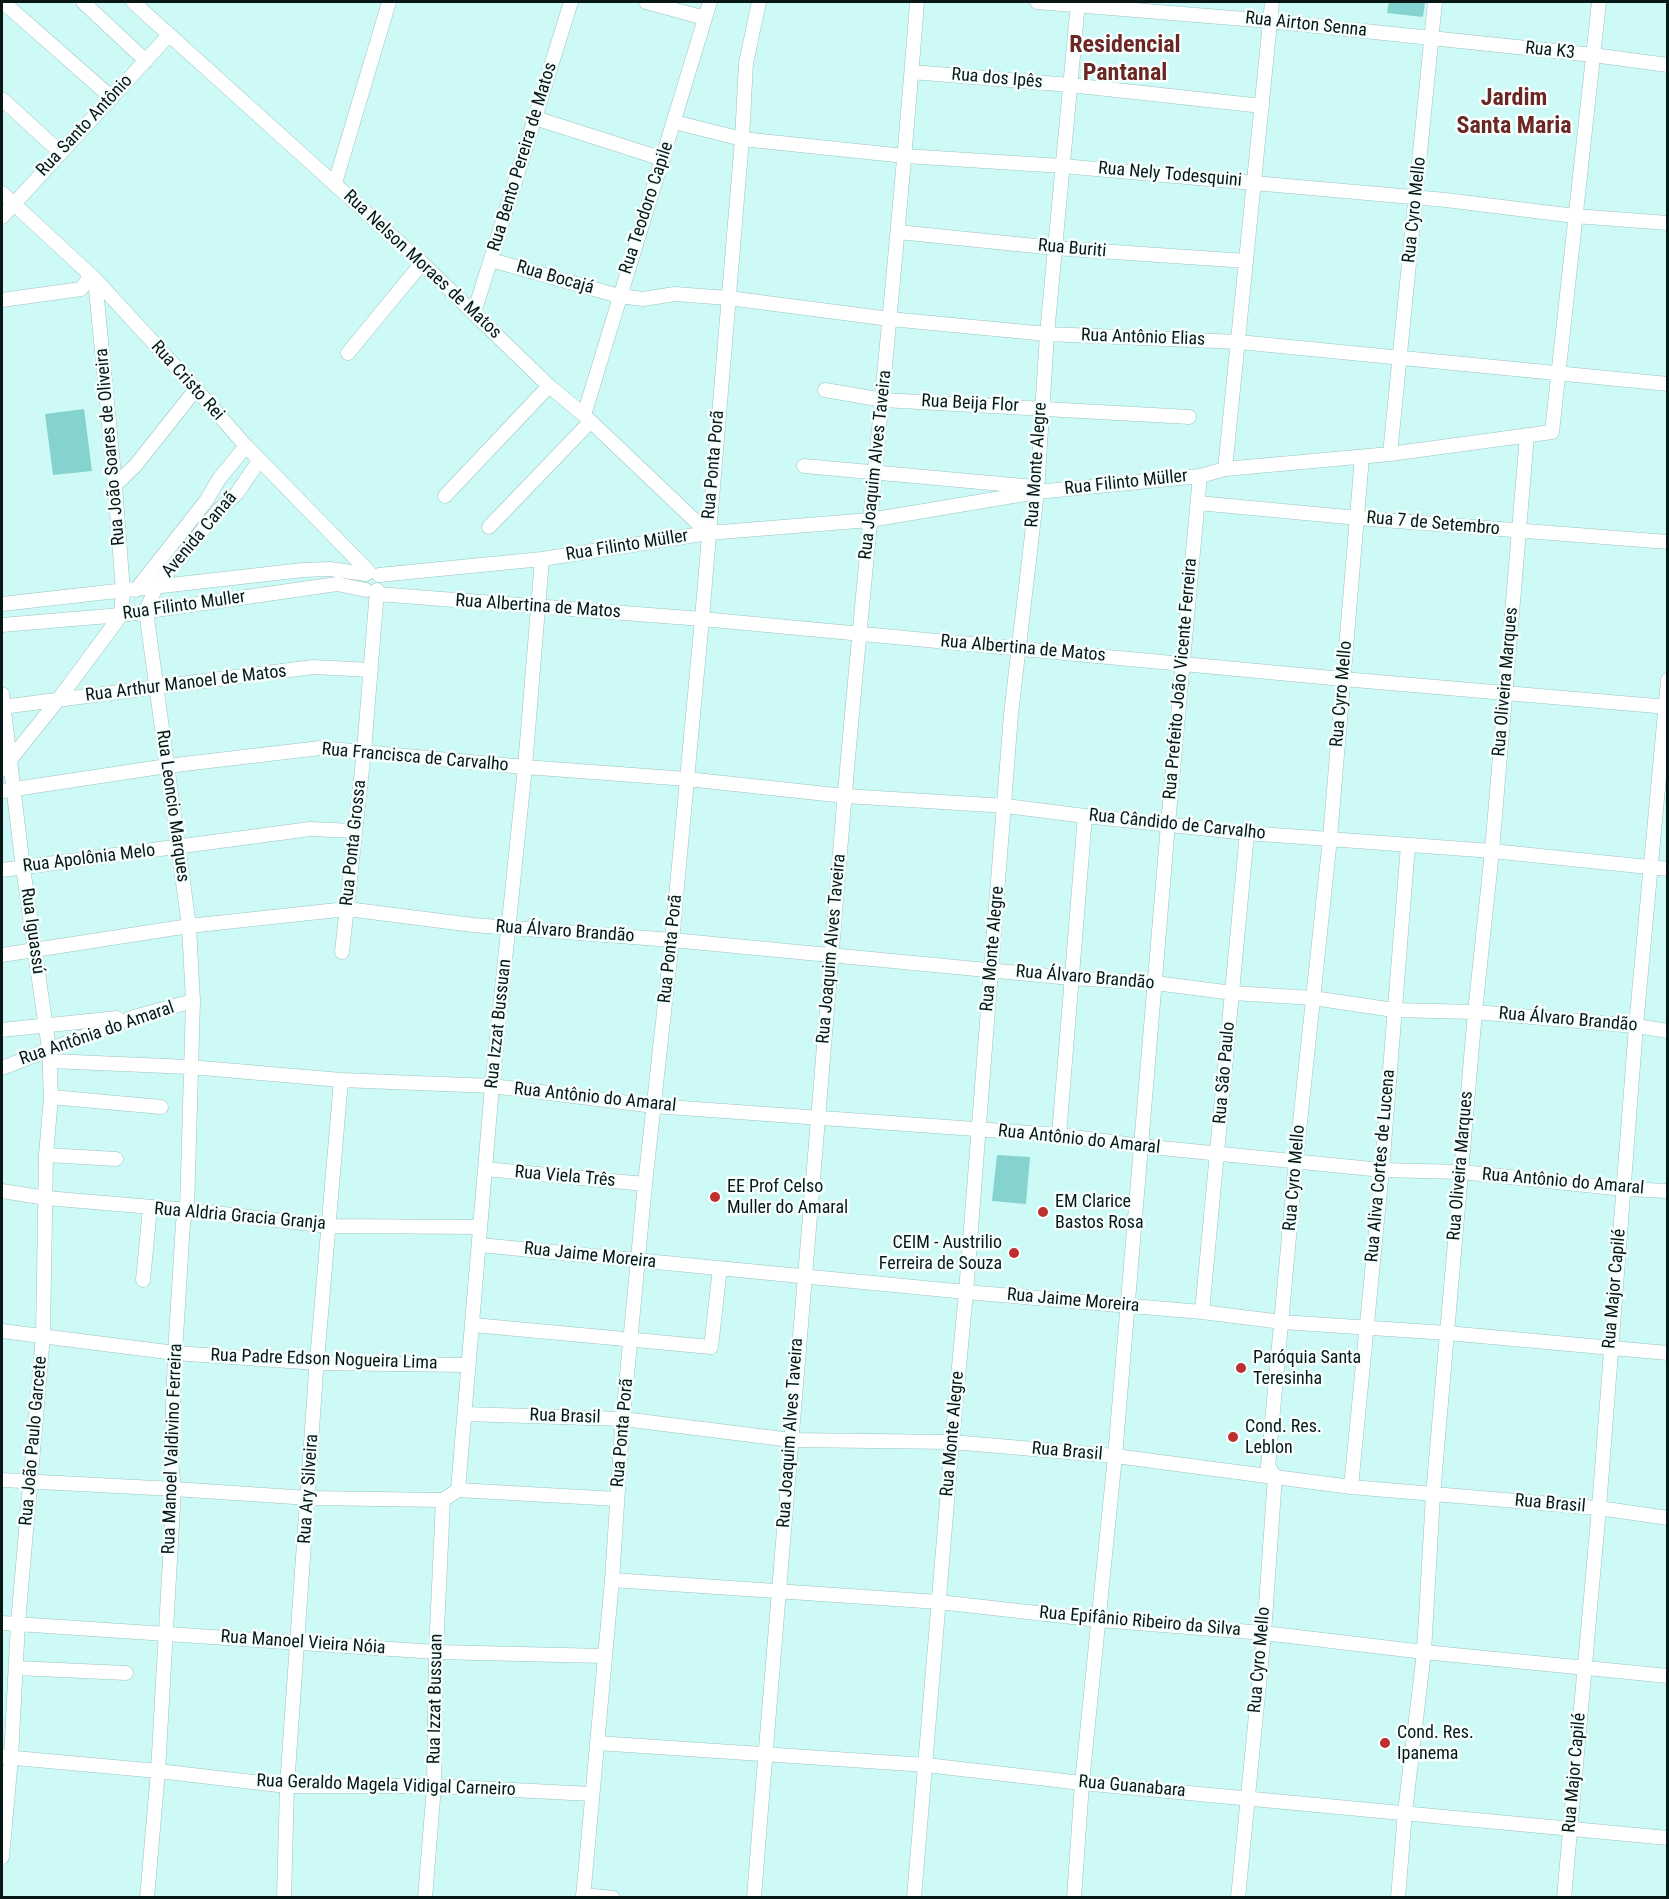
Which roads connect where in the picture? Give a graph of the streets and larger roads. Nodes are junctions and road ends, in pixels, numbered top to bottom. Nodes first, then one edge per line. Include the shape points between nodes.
1 (3, 2) edge
2 (83, 2) edge
3 (133, 2) edge
4 (389, 2) edge
5 (571, 2) edge
6 (646, 2) edge
7 (710, 2) edge
8 (759, 2) edge
9 (917, 2) edge
10 (1037, 2) edge
11 (1272, 2) edge
12 (1436, 2) edge
13 (1599, 2) edge
14 (1078, 3) edge
15 (705, 18) junction
16 (1269, 21) junction
17 (169, 35) junction
18 (1432, 38) junction
19 (1593, 55) junction
20 (146, 61) junction
21 (1668, 65) edge
22 (912, 72) junction
23 (1070, 85) junction
24 (112, 98) junction
25 (2, 99) edge
26 (1262, 106) junction
27 (535, 118) junction
28 (675, 122) junction
29 (742, 139) junction
30 (61, 153) junction
31 (905, 156) junction
32 (663, 159) junction
33 (1062, 166) junction
34 (335, 183) junction
35 (1254, 183) junction
36 (2, 193) edge
37 (1416, 197) junction
38 (14, 204) junction
39 (1575, 216) junction
40 (2, 217) edge
41 (1668, 223) edge
42 (898, 232) junction
43 (1055, 248) junction
44 (491, 260) junction
45 (1246, 261) junction
46 (422, 263) junction
47 (93, 277) junction
48 (619, 296) junction
49 (2, 298) edge
50 (728, 298) junction
51 (474, 313) junction
52 (890, 319) junction
53 (1047, 334) junction
54 (1239, 342) junction
55 (348, 353) dead end
56 (1400, 358) junction
57 (1557, 373) junction
58 (1668, 384) edge
59 (549, 386) junction
60 (196, 389) junction
61 (825, 390) dead end
62 (883, 400) junction
63 (1041, 408) junction
64 (1189, 417) dead end
65 (587, 419) junction
66 (1527, 435) junction
67 (246, 446) junction
68 (1390, 454) junction
69 (1362, 457) junction
70 (259, 461) junction
71 (804, 466) dead end
72 (1225, 469) junction
73 (876, 473) junction
74 (1200, 476) junction
75 (115, 485) junction
76 (1037, 489) junction
77 (445, 496) dead end
78 (1198, 503) junction
79 (1358, 518) junction
80 (870, 520) junction
81 (489, 527) dead end
82 (1518, 531) junction
83 (708, 533) junction
84 (1668, 542) edge
85 (542, 559) junction
86 (371, 574) junction
87 (156, 587) junction
88 (129, 591) junction
89 (374, 592) junction
90 (2, 604) edge
91 (539, 607) junction
92 (147, 611) junction
93 (121, 615) junction
94 (702, 619) junction
95 (2, 624) edge
96 (859, 634) junction
97 (1019, 649) junction
98 (1183, 663) junction
99 (371, 670) junction
100 (1342, 679) junction
101 (1668, 680) edge
102 (156, 688) junction
103 (1506, 694) junction
104 (58, 700) junction
105 (2, 703) edge
106 (1666, 707) edge
107 (364, 751) junction
108 (6, 766) edge
109 (167, 766) junction
110 (525, 767) junction
111 (687, 779) junction
112 (7, 790) edge
113 (845, 796) junction
114 (1006, 806) junction
115 (1085, 816) junction
116 (1168, 824) junction
117 (355, 831) junction
118 (1247, 833) junction
119 (1330, 838) junction
120 (1408, 845) junction
121 (178, 848) junction
122 (1492, 851) junction
123 (23, 868) junction
124 (1650, 868) junction
125 (2, 870) edge
126 (1668, 870) edge
127 (347, 909) junction
128 (189, 926) junction
129 (509, 928) junction
130 (672, 940) junction
131 (35, 951) junction
132 (342, 952) dead end
133 (2, 954) edge
134 (832, 955) junction
135 (991, 970) junction
136 (1071, 978) junction
137 (1155, 983) junction
138 (1233, 993) junction
139 (1313, 998) junction
140 (193, 1001) junction
141 (1394, 1010) junction
142 (1475, 1012) junction
143 (134, 1017) junction
144 (45, 1025) junction
145 (1636, 1026) junction
146 (2, 1030) edge
147 (1668, 1031) edge
148 (49, 1055) junction
149 (190, 1067) junction
150 (2, 1068) edge
151 (341, 1080) junction
152 (492, 1086) junction
153 (51, 1097) junction
154 (654, 1106) junction
155 (161, 1107) dead end
156 (818, 1117) junction
157 (979, 1130) junction
158 (1059, 1135) junction
159 (1140, 1146) junction
160 (1218, 1153) junction
161 (46, 1155) junction
162 (116, 1159) dead end
163 (1296, 1160) junction
164 (485, 1169) junction
165 (1382, 1170) junction
166 (1461, 1172) junction
167 (645, 1184) junction
168 (1624, 1189) junction
169 (2, 1191) edge
170 (1668, 1191) edge
171 (46, 1198) junction
172 (150, 1208) junction
173 (187, 1210) junction
174 (329, 1226) junction
175 (480, 1227) junction
176 (480, 1245) junction
177 (638, 1262) junction
178 (720, 1268) junction
179 (803, 1276) junction
180 (143, 1280) dead end
181 (966, 1292) junction
182 (1126, 1306) junction
183 (1202, 1312) junction
184 (1282, 1322) junction
185 (473, 1325) junction
186 (1366, 1327) junction
187 (2, 1331) edge
188 (1447, 1333) junction
189 (43, 1336) junction
190 (631, 1340) junction
191 (1610, 1348) junction
192 (175, 1353) junction
193 (1668, 1353) edge
194 (317, 1362) junction
195 (468, 1365) junction
196 (465, 1414) junction
197 (623, 1419) junction
198 (791, 1440) junction
199 (952, 1442) junction
200 (1115, 1456) junction
201 (1275, 1477) junction
202 (2, 1480) edge
203 (30, 1483) junction
204 (1351, 1487) junction
205 (174, 1489) junction
206 (458, 1490) junction
207 (1433, 1495) junction
208 (309, 1498) junction
209 (617, 1499) junction
210 (443, 1500) junction
211 (1599, 1508) junction
212 (1668, 1518) edge
213 (612, 1580) junction
214 (779, 1592) junction
215 (939, 1602) junction
216 (1099, 1620) junction
217 (2, 1623) edge
218 (18, 1623) junction
219 (1264, 1633) junction
220 (165, 1634) junction
221 (297, 1642) junction
222 (436, 1652) junction
223 (1424, 1652) junction
224 (605, 1656) junction
225 (1585, 1667) junction
226 (16, 1668) junction
227 (126, 1673) dead end
228 (1668, 1676) edge
229 (597, 1743) junction
230 (765, 1753) junction
231 (6, 1757) edge
232 (926, 1765) junction
233 (158, 1771) junction
234 (1082, 1783) junction
235 (286, 1786) junction
236 (434, 1786) junction
237 (592, 1794) junction
238 (1247, 1797) junction
239 (1405, 1812) junction
240 (1570, 1829) junction
241 (1668, 1838) edge
242 (2, 1857) edge
243 (583, 1896) edge
244 (147, 1898) edge
245 (284, 1898) edge
246 (425, 1898) edge
247 (613, 1898) edge
248 (754, 1898) edge
249 (914, 1898) edge
250 (1074, 1898) edge
251 (1238, 1898) edge
252 (1398, 1898) edge
253 (1564, 1898) edge

1 - 24 street
2 - 20 street
3 - 17 street, Rua Nelson Moraes de Matos
4 - 34 street
5 - 27 street, Rua Bento Pereira de Matos
6 - 15 street
7 - 15 street, Rua Teodoro Capile
8 - 29 street, Rua Ponta Porã via 746,63
9 - 22 street, Rua Joaquim Alves Taveira
10 - 14 street, Rua Airton Senna
11 - 16 street
12 - 18 street, Rua Cyro Mello
13 - 19 street
14 - 16 street, Rua Airton Senna
14 - 23 street, Rua Monte Alegre
15 - 28 street, Rua Teodoro Capile
16 - 18 street, Rua Airton Senna
16 - 26 street
17 - 20 street, Rua Santo Antônio
17 - 34 street, Rua Nelson Moraes de Matos
18 - 19 street, Rua K3
18 - 37 street, Rua Cyro Mello
19 - 21 street, Rua K3
19 - 39 street
20 - 24 street, Rua Santo Antônio
22 - 23 street, Rua dos Ipês
22 - 31 street, Rua Joaquim Alves Taveira
23 - 26 street, Rua dos Ipês
23 - 33 street, Rua Monte Alegre
24 - 30 street, Rua Santo Antônio
25 - 30 street
26 - 35 street
27 - 32 street
27 - 44 street, Rua Bento Pereira de Matos
28 - 29 street, Rua Nely Todesquini
28 - 32 street, Rua Teodoro Capile
29 - 31 street, Rua Nely Todesquini
29 - 50 street, Rua Ponta Porã
30 - 38 street, Rua Santo Antônio
31 - 33 street, Rua Nely Todesquini
31 - 42 street, Rua Joaquim Alves Taveira
32 - 48 street, Rua Teodoro Capile
33 - 35 street, Rua Nely Todesquini
33 - 43 street, Rua Monte Alegre
34 - 46 street, Rua Nelson Moraes de Matos
35 - 37 street, Rua Nely Todesquini
35 - 45 street
36 - 38 street, Rua Cristo Rei
37 - 39 street, Rua Nely Todesquini
37 - 56 street, Rua Cyro Mello
38 - 40 street, Rua Santo Antônio
38 - 47 street, Rua Cristo Rei
39 - 41 street, Rua Nely Todesquini
39 - 57 street
42 - 43 street, Rua Buriti
42 - 52 street, Rua Joaquim Alves Taveira
43 - 45 street, Rua Buriti
43 - 53 street, Rua Monte Alegre
44 - 48 street, Rua Bocajá
44 - 51 street, Rua Bento Pereira de Matos
45 - 54 street
46 - 51 street, Rua Nelson Moraes de Matos
46 - 55 street
47 - 49 street via 81,289
47 - 60 street, Rua Cristo Rei
47 - 75 street, Rua João Soares de Oliveira
48 - 50 street, Rua Antônio Elias via 643,299 675,294
48 - 65 street, Rua Teodoro Capile
50 - 52 street, Rua Antônio Elias
50 - 83 street, Rua Ponta Porã
51 - 59 street, Rua Nelson Moraes de Matos
52 - 53 street, Rua Antônio Elias
52 - 62 street, Rua Joaquim Alves Taveira
53 - 54 street, Rua Antônio Elias
53 - 63 street, Rua Monte Alegre
54 - 56 street, Rua Antônio Elias
54 - 72 street
56 - 57 street, Rua Antônio Elias
56 - 68 street, Rua Cyro Mello
57 - 58 street, Rua Antônio Elias
57 - 66 street, Rua Filinto Müller via 1552,432
59 - 65 street, Rua Nelson Moraes de Matos
59 - 77 street
60 - 67 street, Rua Cristo Rei
60 - 75 street via 135,466
61 - 62 street, Rua Beija Flor
62 - 63 street, Rua Beija Flor
62 - 73 street, Rua Joaquim Alves Taveira
63 - 64 street, Rua Beija Flor
63 - 76 street, Rua Monte Alegre
65 - 81 street
65 - 83 street, Rua Nelson Moraes de Matos
66 - 68 street, Rua Filinto Müller
66 - 82 street, Rua Oliveira Marques
67 - 70 street, Rua Cristo Rei
67 - 88 street, Avenida Canaã via 206,501
68 - 69 street, Rua Filinto Müller
69 - 72 street, Rua Filinto Müller
69 - 79 street, Rua Cyro Mello
70 - 86 street, Rua Cristo Rei
70 - 87 street, Avenida Canaã via 237,493
71 - 73 street
72 - 74 street, Rua Filinto Müller
73 - 76 street
73 - 80 street, Rua Joaquim Alves Taveira
74 - 76 street, Rua Filinto Müller
74 - 78 street, Rua Prefeito João Vicente Ferreira
75 - 88 street, Rua João Soares de Oliveira
76 - 80 street, Rua Filinto Müller
76 - 97 street, Rua Monte Alegre
78 - 79 street, Rua 7 de Setembro
78 - 98 street, Rua Prefeito João Vicente Ferreira
79 - 82 street, Rua 7 de Setembro
79 - 100 street, Rua Cyro Mello
80 - 83 street, Rua Filinto Müller
80 - 96 street, Rua Joaquim Alves Taveira
82 - 84 street, Rua 7 de Setembro
82 - 103 street, Rua Oliveira Marques
83 - 85 street, Rua Filinto Müller
83 - 94 street, Rua Ponta Porã
85 - 86 street, Rua Filinto Müller
85 - 91 street, Rua Izzat Bussuan
86 - 87 street, Rua Filinto Müller via 303,570
86 - 89 street, Rua Ponta Grossa via 382,585
87 - 88 street, Rua Filinto Müller
87 - 92 street, Avenida Canaã
88 - 90 street, Rua Filinto Müller
88 - 93 street, Rua João Soares de Oliveira
89 - 91 street, Rua Albertina de Matos
89 - 92 street, Rua Filinto Muller via 337,584
89 - 99 street, Rua Ponta Grossa
91 - 94 street, Rua Albertina de Matos
91 - 110 street, Rua Izzat Bussuan
92 - 93 street, Rua Filinto Muller
92 - 102 street, Rua Leoncio Marques
93 - 95 street, Rua Filinto Muller
93 - 104 street
94 - 96 street, Rua Albertina de Matos
94 - 111 street, Rua Ponta Porã
96 - 97 street, Rua Albertina de Matos
96 - 113 street, Rua Joaquim Alves Taveira
97 - 98 street, Rua Albertina de Matos
97 - 114 street, Rua Monte Alegre
98 - 100 street, Rua Albertina de Matos
98 - 116 street, Rua Prefeito João Vicente Ferreira
99 - 102 street, Rua Arthur Manoel de Matos via 313,667
99 - 107 street, Rua Ponta Grossa
100 - 103 street, Rua Albertina de Matos
100 - 119 street, Rua Cyro Mello
101 - 106 street, Rua Major Capilé
102 - 104 street, Rua Arthur Manoel de Matos
102 - 109 street, Rua Leoncio Marques
103 - 106 street, Rua Albertina de Matos
103 - 122 street, Rua Oliveira Marques
104 - 105 street, Rua Arthur Manoel de Matos
104 - 108 street
105 - 108 street, Rua Iguassú
106 - 124 street, Rua Major Capilé
107 - 109 street, Rua Francisca de Carvalho via 320,748
107 - 110 street, Rua Francisca de Carvalho
107 - 117 street, Rua Ponta Grossa
108 - 112 street, Rua Iguassú
109 - 112 street, Rua Francisca de Carvalho
109 - 121 street, Rua Leoncio Marques
110 - 111 street, Rua Francisca de Carvalho
110 - 129 street, Rua Izzat Bussuan
111 - 113 street, Rua Cândido de Carvalho
111 - 130 street, Rua Ponta Porã
112 - 123 street, Rua Iguassú
113 - 114 street, Rua Cândido de Carvalho
113 - 134 street, Rua Joaquim Alves Taveira
114 - 115 street, Rua Cândido de Carvalho
114 - 135 street, Rua Monte Alegre
115 - 116 street, Rua Cândido de Carvalho
115 - 136 street
116 - 118 street, Rua Cândido de Carvalho
116 - 137 street, Rua Prefeito João Vicente Ferreira
117 - 121 street, Rua Apolônia Melo via 310,829
117 - 127 street, Rua Ponta Grossa
118 - 119 street, Rua Cândido de Carvalho
118 - 138 street, Rua São Paulo
119 - 120 street, Rua Cândido de Carvalho
119 - 139 street, Rua Cyro Mello
120 - 122 street, Rua Cândido de Carvalho
120 - 141 street, Rua Aliva Cortes de Lucena
121 - 123 street, Rua Apolônia Melo
121 - 128 street, Rua Leoncio Marques
122 - 124 street, Rua Cândido de Carvalho
122 - 142 street, Rua Oliveira Marques
123 - 125 street, Rua Apolônia Melo
123 - 131 street, Rua Iguassú
124 - 126 street, Rua Cândido de Carvalho
124 - 145 street, Rua Major Capilé
127 - 128 street, Rua Álvaro Brandão
127 - 129 street, Rua Álvaro Brandão
127 - 132 street, Rua Ponta Grossa
128 - 131 street, Rua Álvaro Brandão
128 - 140 street, Rua Leoncio Marques
129 - 130 street, Rua Álvaro Brandão
129 - 152 street, Rua Izzat Bussuan
130 - 134 street, Rua Álvaro Brandão
130 - 154 street, Rua Ponta Porã
131 - 133 street, Rua Álvaro Brandão
131 - 144 street, Rua Iguassú
134 - 135 street, Rua Álvaro Brandão
134 - 156 street, Rua Joaquim Alves Taveira
135 - 136 street, Rua Álvaro Brandão
135 - 157 street, Rua Monte Alegre
136 - 137 street, Rua Álvaro Brandão
136 - 158 street
137 - 138 street, Rua Álvaro Brandão
137 - 159 street, Rua Prefeito João Vicente Ferreira
138 - 139 street, Rua Álvaro Brandão
138 - 160 street, Rua São Paulo
139 - 141 street, Rua Álvaro Brandão
139 - 163 street, Rua Cyro Mello
140 - 143 street, Rua Antônia do Amaral
140 - 149 street, Rua Manoel Valdivino Ferreira
141 - 142 street, Rua Álvaro Brandão
141 - 165 street, Rua Aliva Cortes de Lucena
142 - 145 street, Rua Álvaro Brandão
142 - 166 street, Rua Oliveira Marques
143 - 144 street
143 - 148 street, Rua Antônia do Amaral
144 - 146 street
144 - 148 street, Rua João Paulo Garcete
145 - 147 street, Rua Álvaro Brandão
145 - 168 street, Rua Major Capilé
148 - 149 street, Rua Antônio do Amaral
148 - 150 street, Rua Antônia do Amaral
148 - 153 street, Rua João Paulo Garcete
149 - 151 street, Rua Antônio do Amaral
149 - 173 street, Rua Manoel Valdivino Ferreira
151 - 152 street, Rua Antônio do Amaral
151 - 174 street, Rua Ary Silveira
152 - 154 street, Rua Antônio do Amaral
152 - 164 street, Rua Izzat Bussuan
153 - 155 street
153 - 161 street, Rua João Paulo Garcete
154 - 156 street, Rua Antônio do Amaral
154 - 167 street, Rua Ponta Porã
156 - 157 street, Rua Antônio do Amaral
156 - 179 street, Rua Joaquim Alves Taveira
157 - 158 street, Rua Antônio do Amaral
157 - 181 street, Rua Monte Alegre
158 - 159 street, Rua Antônio do Amaral
159 - 160 street, Rua Antônio do Amaral
159 - 182 street, Rua Prefeito João Vicente Ferreira
160 - 163 street, Rua Antônio do Amaral
160 - 183 street, Rua São Paulo
161 - 162 street
161 - 171 street, Rua João Paulo Garcete
163 - 165 street, Rua Antônio do Amaral
163 - 184 street, Rua Cyro Mello
164 - 167 street, Rua Viela Três
164 - 175 street, Rua Izzat Bussuan
165 - 166 street, Rua Antônio do Amaral
165 - 186 street, Rua Aliva Cortes de Lucena
166 - 168 street, Rua Antônio do Amaral
166 - 188 street, Rua Oliveira Marques
167 - 177 street, Rua Ponta Porã
168 - 170 street, Rua Antônio do Amaral
168 - 191 street, Rua Major Capilé
169 - 171 street, Rua Aldria Gracia Granja
171 - 172 street, Rua Aldria Gracia Granja
171 - 189 street, Rua João Paulo Garcete
172 - 173 street, Rua Aldria Gracia Granja
172 - 180 street
173 - 174 street, Rua Aldria Gracia Granja
173 - 192 street, Rua Manoel Valdivino Ferreira
174 - 175 street, Rua Aldria Gracia Granja
174 - 194 street, Rua Ary Silveira
175 - 176 street, Rua Izzat Bussuan
176 - 177 street, Rua Jaime Moreira
176 - 185 street, Rua Izzat Bussuan
177 - 178 street, Rua Jaime Moreira
177 - 190 street, Rua Ponta Porã
178 - 179 street, Rua Jaime Moreira
178 - 190 street via 711,1347
179 - 181 street, Rua Jaime Moreira
179 - 198 street, Rua Joaquim Alves Taveira
181 - 182 street, Rua Jaime Moreira
181 - 199 street, Rua Monte Alegre
182 - 183 street, Rua Jaime Moreira
182 - 200 street, Rua Prefeito João Vicente Ferreira
183 - 184 street, Rua Jaime Moreira
184 - 186 street, Rua Jaime Moreira
184 - 201 street, Rua Cyro Mello via 1268,1466
185 - 190 street
185 - 195 street, Rua Izzat Bussuan
186 - 188 street, Rua Jaime Moreira
186 - 204 street, Rua Aliva Cortes de Lucena
187 - 189 street, Rua Padre Edson Nogueira Lima
188 - 191 street, Rua Jaime Moreira
188 - 207 street, Rua Oliveira Marques
189 - 192 street, Rua Padre Edson Nogueira Lima
189 - 203 street, Rua João Paulo Garcete
190 - 197 street, Rua Ponta Porã
191 - 193 street, Rua Jaime Moreira
191 - 211 street, Rua Major Capilé
192 - 194 street, Rua Padre Edson Nogueira Lima
192 - 205 street, Rua Manoel Valdivino Ferreira via 171,1461
194 - 195 street, Rua Padre Edson Nogueira Lima
194 - 208 street, Rua Ary Silveira
195 - 196 street, Rua Izzat Bussuan
196 - 197 street, Rua Brasil
196 - 206 street, Rua Izzat Bussuan
197 - 198 street, Rua Brasil
197 - 209 street, Rua Ponta Porã
198 - 199 street, Rua Brasil
198 - 214 street, Rua Joaquim Alves Taveira
199 - 200 street, Rua Brasil
199 - 215 street, Rua Monte Alegre
200 - 201 street, Rua Brasil
200 - 216 street, Rua Prefeito João Vicente Ferreira
201 - 204 street, Rua Brasil
201 - 219 street, Rua Cyro Mello
202 - 203 street
203 - 205 street
203 - 218 street, Rua João Paulo Garcete
204 - 207 street, Rua Brasil
205 - 208 street
205 - 220 street, Rua Manoel Valdivino Ferreira
206 - 209 street
206 - 210 street
207 - 211 street, Rua Brasil
207 - 223 street, Rua Oliveira Marques
208 - 210 street
208 - 221 street, Rua Ary Silveira
209 - 213 street, Rua Ponta Porã
210 - 222 street, Rua Izzat Bussuan
211 - 212 street, Rua Brasil
211 - 225 street, Rua Major Capilé
213 - 214 street, Rua Epifânio Ribeiro da Silva
213 - 224 street, Rua Ponta Porã
214 - 215 street, Rua Epifânio Ribeiro da Silva
214 - 230 street, Rua Joaquim Alves Taveira
215 - 216 street, Rua Epifânio Ribeiro da Silva
215 - 232 street, Rua Monte Alegre
216 - 219 street, Rua Epifânio Ribeiro da Silva
216 - 234 street, Rua Prefeito João Vicente Ferreira
217 - 218 street, Rua Manoel Vieira Nóia
218 - 220 street, Rua Manoel Vieira Nóia
218 - 226 street, Rua João Paulo Garcete
219 - 223 street, Rua Epifânio Ribeiro da Silva
219 - 238 street, Rua Cyro Mello
220 - 221 street, Rua Manoel Vieira Nóia
220 - 233 street, Rua Manoel Valdivino Ferreira
221 - 222 street, Rua Manoel Vieira Nóia
221 - 235 street, Rua Ary Silveira
222 - 224 street, Rua Manoel Vieira Nóia
222 - 236 street, Rua Izzat Bussuan
223 - 225 street, Rua Epifânio Ribeiro da Silva
223 - 239 street, Rua Oliveira Marques
224 - 229 street, Rua Ponta Porã
225 - 228 street, Rua Epifânio Ribeiro da Silva
225 - 240 street, Rua Major Capilé
226 - 227 street
226 - 231 street, Rua João Paulo Garcete
229 - 230 street, Rua Guanabara
229 - 237 street, Rua Ponta Porã
230 - 232 street, Rua Guanabara
230 - 248 street, Rua Joaquim Alves Taveira
231 - 233 street, Rua Geraldo Magela Vidigal Carneiro
231 - 242 street, Rua João Paulo Garcete
232 - 234 street, Rua Guanabara
232 - 249 street, Rua Monte Alegre
233 - 235 street, Rua Geraldo Magela Vidigal Carneiro
233 - 244 street, Rua Manoel Valdivino Ferreira
234 - 238 street, Rua Guanabara
234 - 250 street, Rua Prefeito João Vicente Ferreira
235 - 236 street, Rua Geraldo Magela Vidigal Carneiro
235 - 245 street, Rua Ary Silveira
236 - 237 street, Rua Geraldo Magela Vidigal Carneiro
236 - 246 street, Rua Izzat Bussuan
237 - 243 street, Rua Ponta Porã
238 - 239 street, Rua Guanabara
238 - 251 street, Rua Cyro Mello
239 - 240 street, Rua Guanabara
239 - 252 street, Rua Oliveira Marques
240 - 241 street, Rua Guanabara
240 - 253 street, Rua Major Capilé
243 - 247 street

